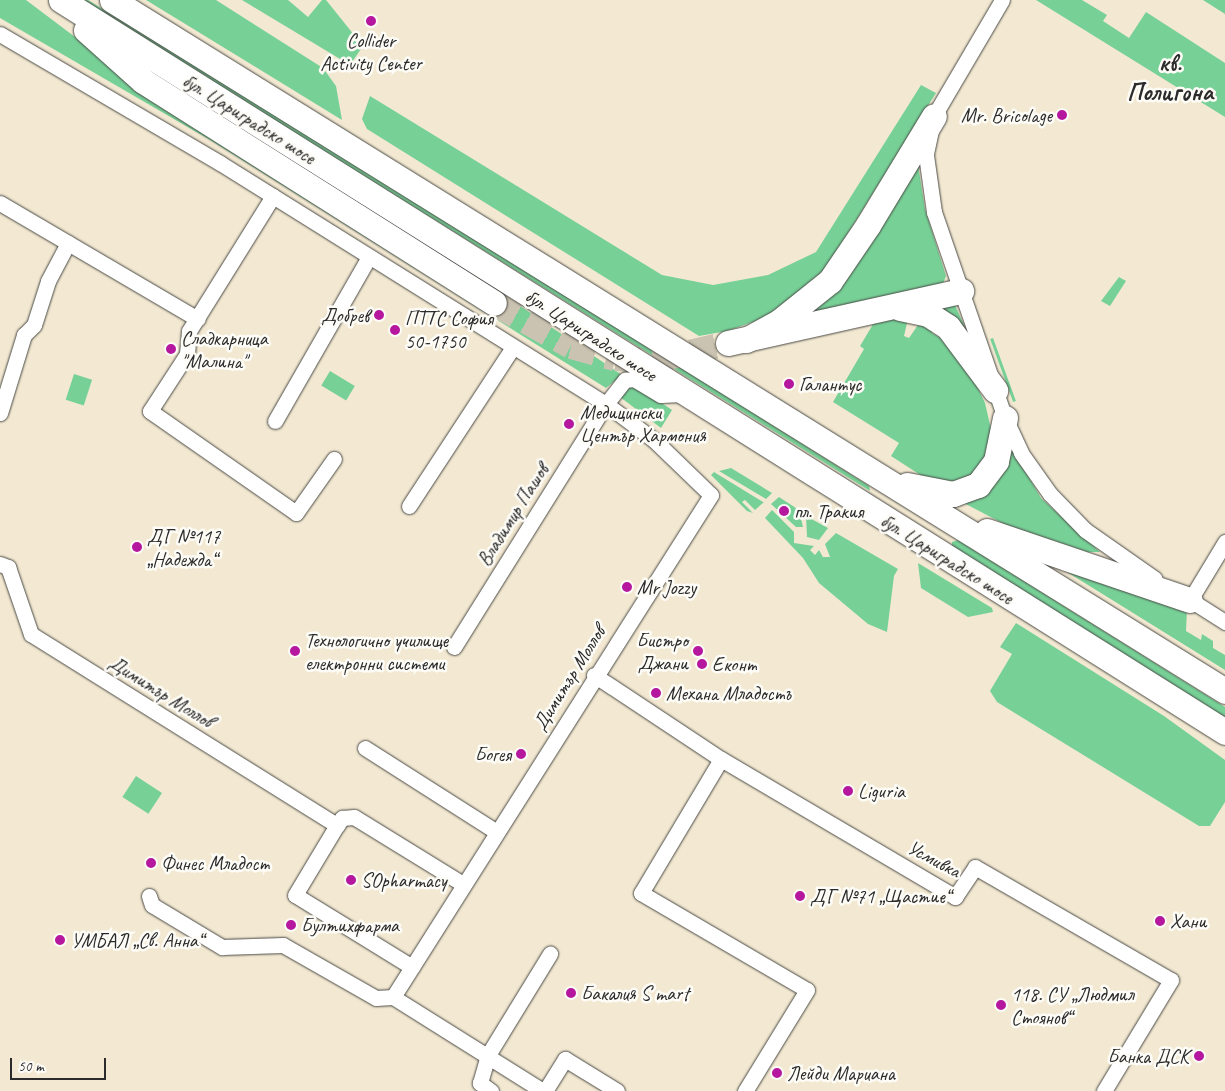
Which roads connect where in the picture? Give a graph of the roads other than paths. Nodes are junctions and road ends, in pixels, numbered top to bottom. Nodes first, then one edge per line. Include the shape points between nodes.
1 (53, 0) edge
2 (61, 0) edge
3 (112, 0) edge
4 (1002, 0) edge
5 (0, 34) edge
6 (934, 116) junction
7 (273, 196) junction
8 (0, 203) edge
9 (68, 243) junction
10 (369, 257) junction
11 (961, 291) junction
12 (494, 303) tunnel mouth
13 (890, 308) junction
14 (198, 318) junction
15 (513, 347) junction
16 (995, 390) junction
17 (682, 394) junction
18 (606, 404) junction
19 (0, 413) edge
20 (1005, 418) junction
21 (274, 421) dead end
22 (334, 459) dead end
23 (876, 475) junction
24 (409, 506) dead end
25 (944, 517) junction
26 (1225, 542) edge
27 (0, 564) edge
28 (1190, 600) junction
29 (1225, 622) edge
30 (454, 647) dead end
31 (594, 675) junction
32 (1225, 690) edge
33 (1225, 732) edge
34 (365, 748) dead end
35 (721, 759) junction
36 (340, 822) junction
37 (497, 832) junction
38 (463, 884) junction
39 (149, 896) dead end
40 (550, 954) dead end
41 (412, 967) junction
42 (393, 997) junction
43 (488, 1056) junction
44 (491, 1091) edge
45 (544, 1091) edge
46 (617, 1091) edge
47 (744, 1091) edge
48 (1104, 1091) edge

1 - 12 highway via 143,81
2 - 17 highway, бул. Цариградско шосе
3 - 23 highway, бул. Цариградско шосе
4 - 6 street
5 - 7 street
6 - 11 street via 926,155 928,185 940,236
6 - 13 highway via 830,281 780,321 737,342
7 - 10 street
7 - 14 street
8 - 9 street
9 - 14 street
9 - 19 street via 48,281 34,325 24,335
10 - 15 street
10 - 21 street
11 - 13 highway
11 - 16 street
13 - 16 highway via 916,310 944,323 964,343
14 - 22 street via 189,331 187,354 150,411 296,513
15 - 18 street
15 - 24 street
16 - 20 street
17 - 18 street, Владимир Пашов via 661,395 627,378
17 - 33 highway, бул. Цариградско шосе
18 - 30 street, Владимир Пашов
18 - 31 street, Димитър Моллов via 654,440 710,495
20 - 23 highway via 996,461 984,479 971,489 938,493
20 - 28 street via 1022,453 1062,507 1108,548
23 - 25 highway, бул. Цариградско шосе
25 - 28 highway
25 - 32 highway, бул. Цариградско шосе
26 - 28 street
27 - 36 street, Димитър Моллов via 8,567 31,634
28 - 29 street
31 - 35 street, Усмивка
31 - 37 street, Димитър Моллов
34 - 37 street
35 - 47 street via 641,893 807,990
35 - 48 street, Усмивка via 955,897 975,867 1171,980
36 - 38 street, Димитър Моллов via 354,817
36 - 41 street via 295,895
37 - 38 street, Димитър Моллов
38 - 41 street, Димитър Моллов
39 - 42 street via 152,905 222,947 283,945 376,998
40 - 43 street
41 - 42 street, Димитър Моллов
42 - 43 street
43 - 44 street via 480,1083
43 - 45 street
45 - 46 street via 565,1059

